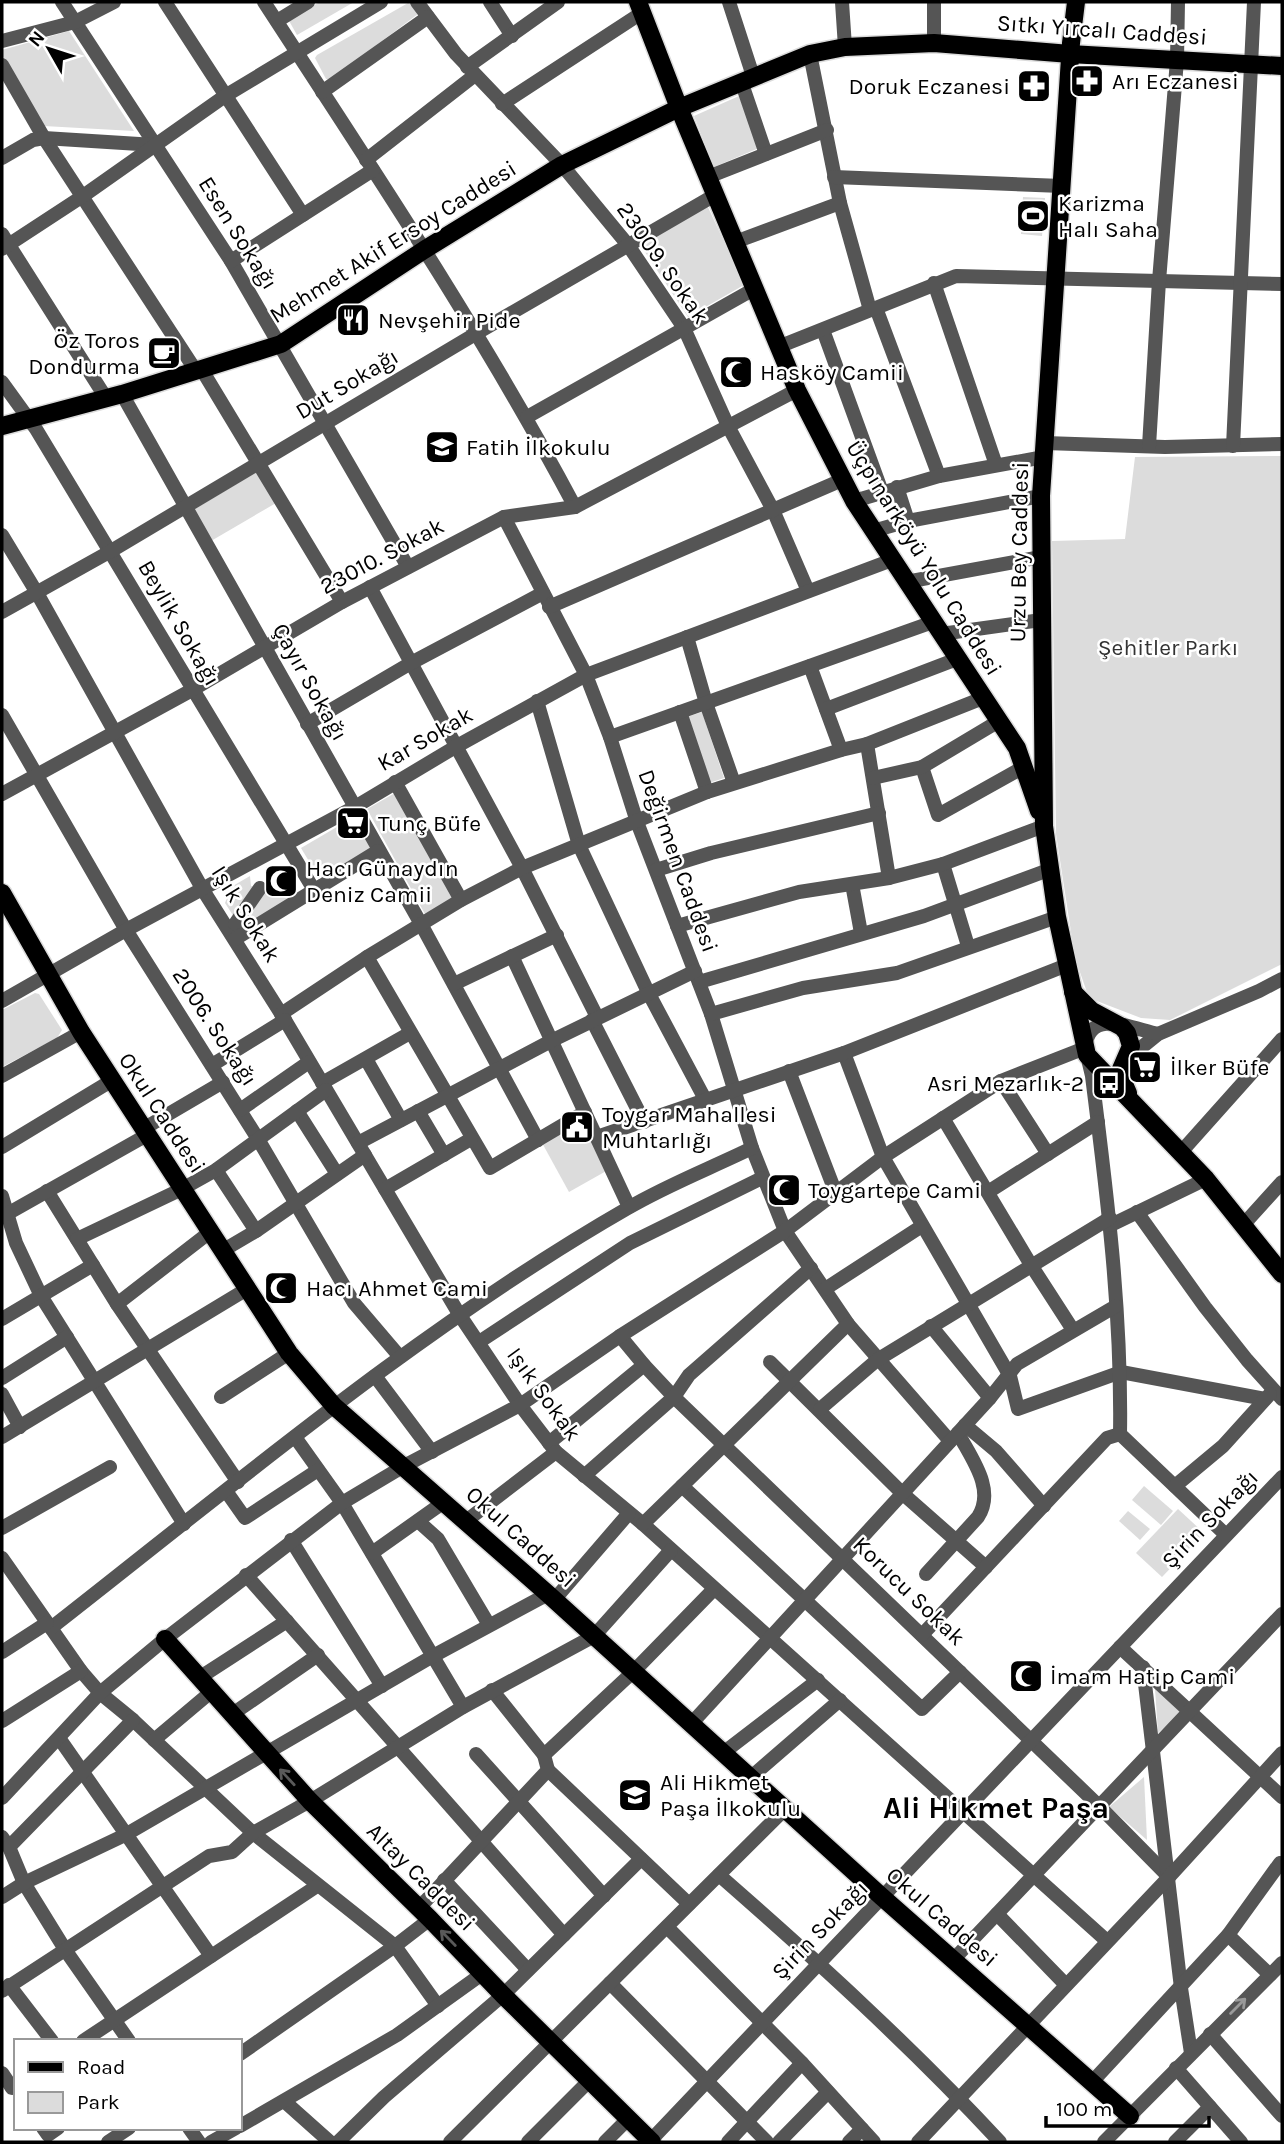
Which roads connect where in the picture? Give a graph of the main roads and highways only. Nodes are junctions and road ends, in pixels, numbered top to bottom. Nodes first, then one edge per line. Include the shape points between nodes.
1 (1076, 2) edge
2 (640, 7) edge
3 (1070, 54) junction
4 (1282, 66) edge
5 (679, 108) junction
6 (2, 426) edge
7 (1044, 826) junction
8 (2, 892) edge
9 (1073, 992) junction
10 (1131, 1099) junction
11 (1282, 1274) edge
12 (165, 1639) road end
13 (1130, 2116) road end
14 (652, 2141) edge

1 - 3 main road, Urzu Bey Caddesi
2 - 5 main road, Üçpınarköyü Yolu Caddesi
3 - 4 main road, Sıtkı Yırcalı Caddesi
3 - 5 main road, Sıtkı Yırcalı Caddesi via 934,43 845,47 810,54
3 - 7 main road, Urzu Bey Caddesi via 1041,496
5 - 6 main road, Mehmet Akif Ersoy Caddesi via 562,165 281,344
5 - 7 main road, Üçpınarköyü Yolu Caddesi via 778,347 842,480 1017,748
7 - 9 main road, Urzu Bey Caddesi
8 - 13 main road, Okul Caddesi via 111,1081 289,1353 334,1406
9 - 10 main road, Urzu Bey Caddesi via 1091,1056
9 - 10 main road via 1092,1011 1127,1032 1131,1046 1121,1077
10 - 11 main road via 1206,1179
14 -> 12 main road, Altay Caddesi via 310,1801

